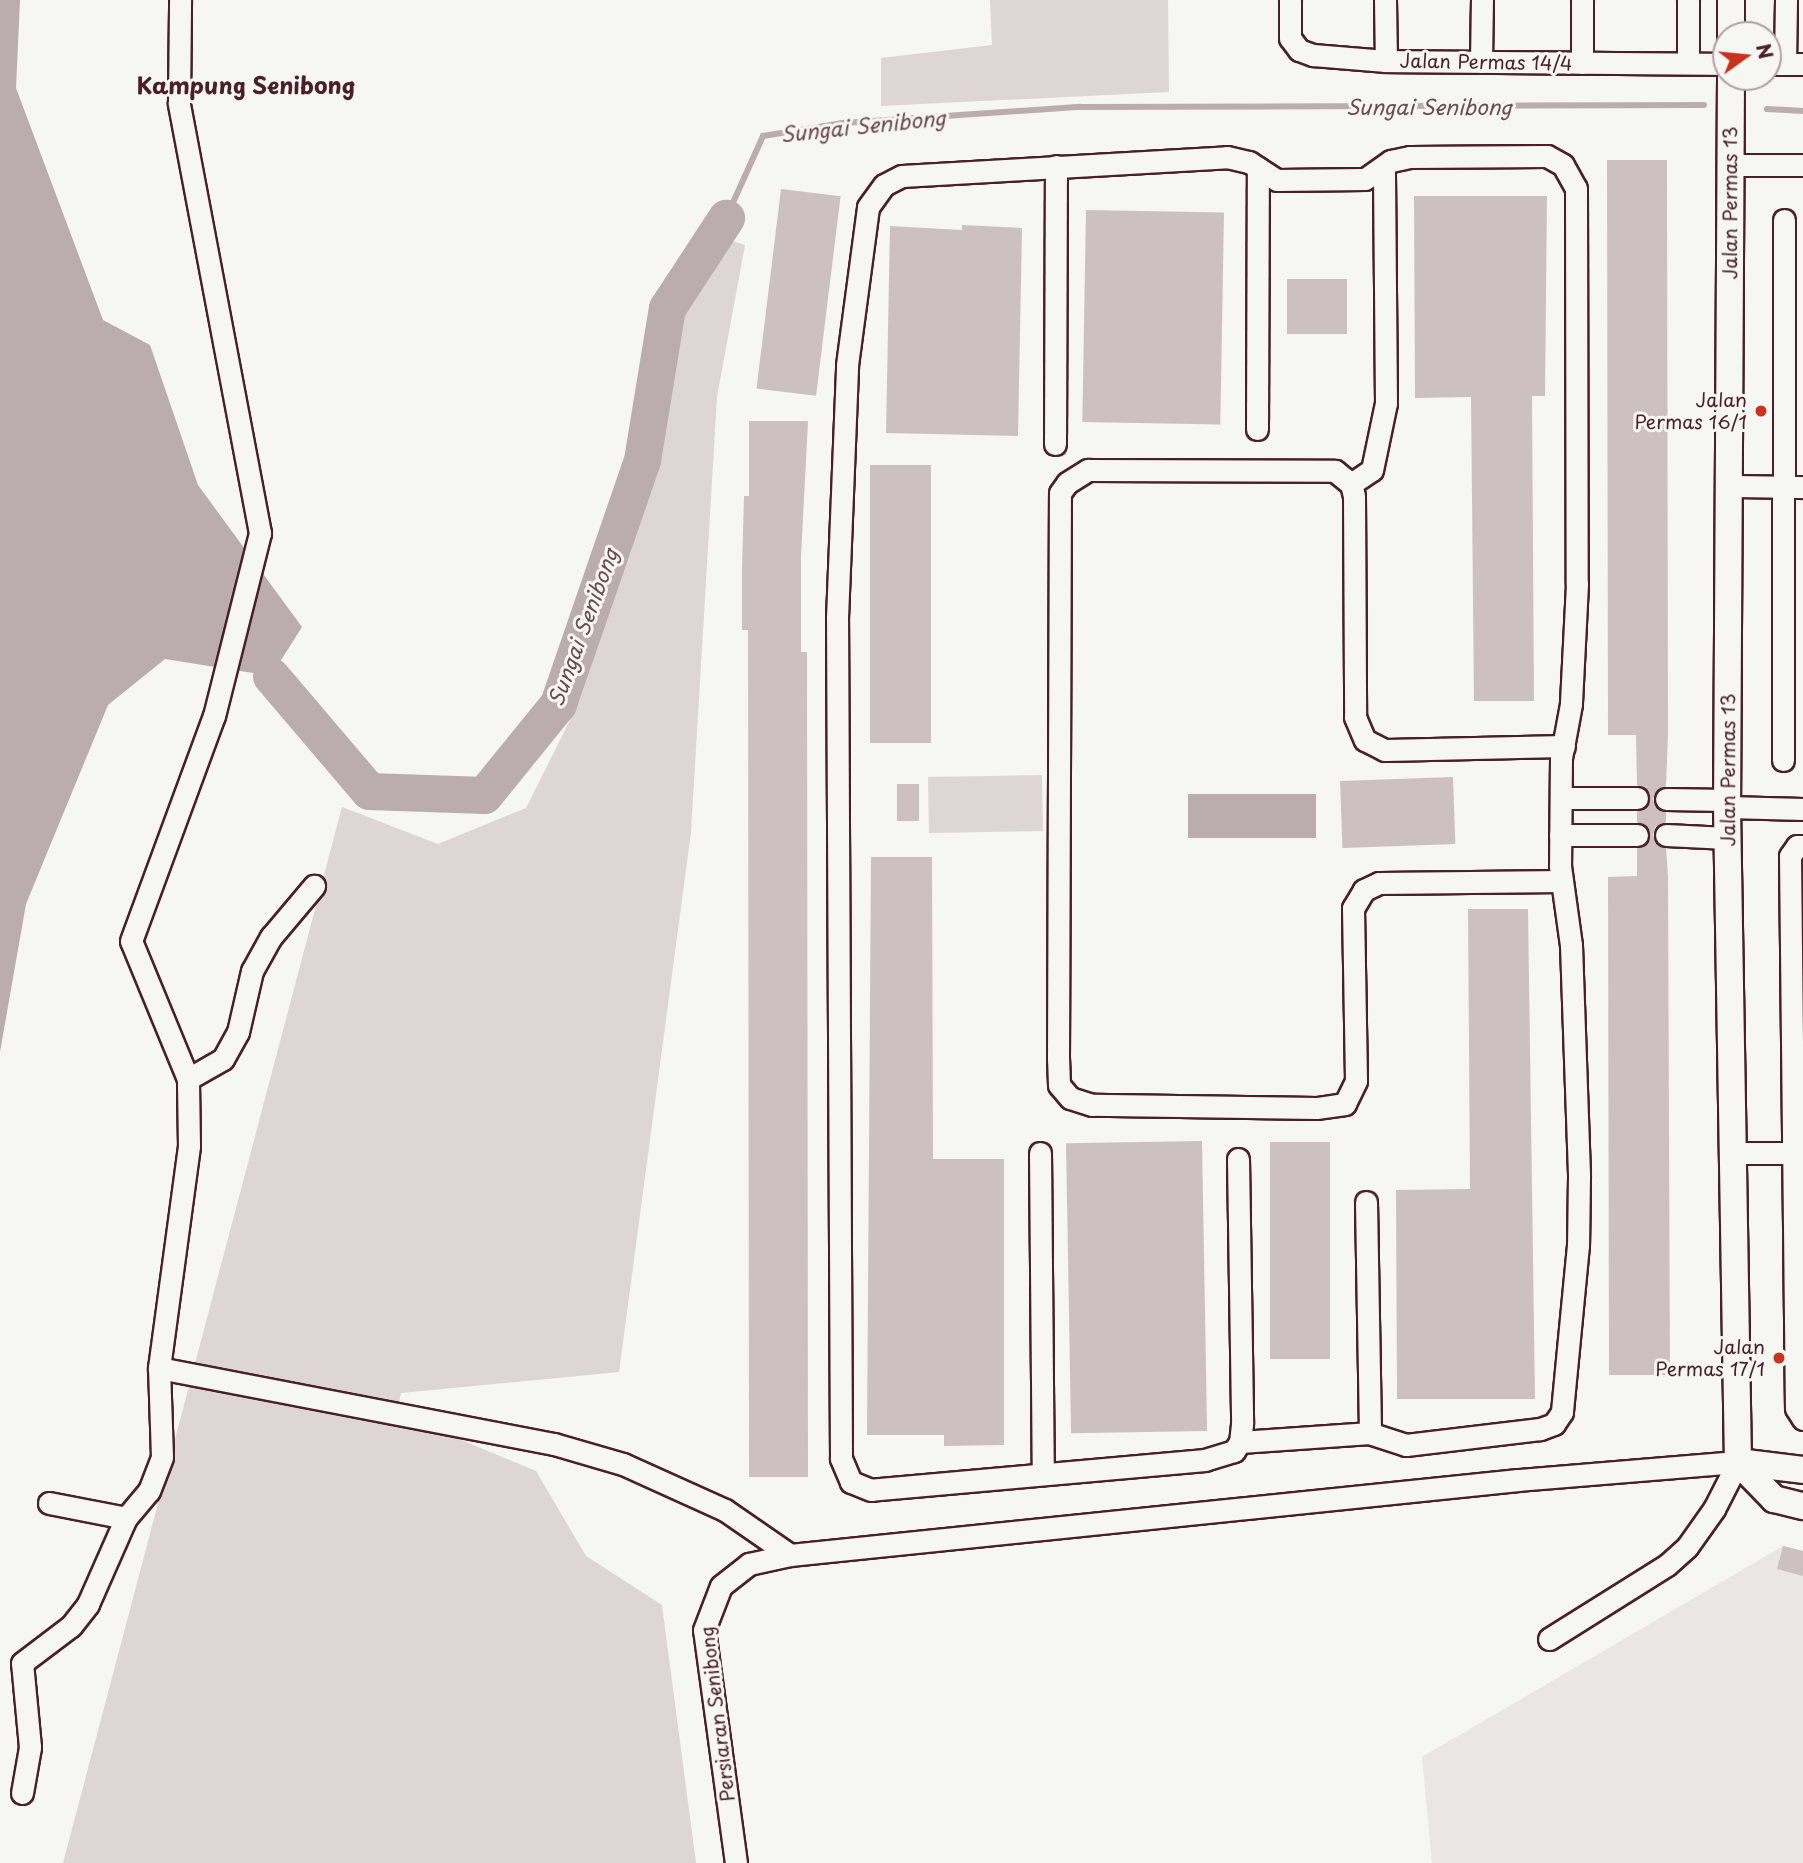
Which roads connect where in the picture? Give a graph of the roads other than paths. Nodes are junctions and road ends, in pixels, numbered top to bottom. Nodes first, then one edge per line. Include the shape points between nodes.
1 (180, 0) edge
2 (1290, 0) edge
3 (1385, 0) edge
4 (1482, 0) edge
5 (1582, 0) edge
6 (1688, 0) edge
7 (1731, 0) edge
8 (1786, 0) edge
9 (1731, 21) edge
10 (1386, 61) junction
11 (1481, 62) junction
12 (1582, 63) junction
13 (1688, 63) junction
14 (1712, 64) edge
15 (1785, 64) edge
16 (1731, 91) edge
17 (1730, 165) junction
18 (1056, 166) junction
19 (1803, 166) edge
20 (1384, 167) junction
21 (1258, 168) junction
22 (1784, 220) dead end
23 (1257, 429) dead end
24 (1055, 444) dead end
25 (1351, 484) junction
26 (1730, 486) junction
27 (1781, 487) junction
28 (1803, 487) edge
29 (1564, 746) junction
30 (1783, 760) dead end
31 (1561, 798) junction
32 (1637, 798) dead end
33 (1666, 799) dead end
34 (1727, 803) junction
35 (1803, 809) edge
36 (1560, 835) junction
37 (1637, 835) dead end
38 (1666, 835) dead end
39 (1727, 838) junction
40 (1798, 848) edge
41 (1562, 881) junction
42 (314, 886) dead end
43 (188, 1079) junction
44 (1040, 1153) dead end
45 (1732, 1153) junction
46 (1798, 1153) edge
47 (1238, 1159) dead end
48 (1366, 1202) dead end
49 (159, 1368) junction
50 (1803, 1419) edge
51 (1370, 1433) junction
52 (1240, 1442) junction
53 (1738, 1462) junction
54 (1803, 1470) edge
55 (1043, 1474) junction
56 (49, 1503) dead end
57 (1803, 1506) edge
58 (126, 1518) junction
59 (790, 1555) junction
60 (1549, 1639) dead end
61 (22, 1793) dead end
62 (736, 1863) edge

1 - 43 street via 179,103 260,533 214,716 131,941
2 - 10 street, Jalan Permas 14/4 via 1290,38 1299,50
3 - 10 street
4 - 11 street
5 - 12 street
6 - 13 street
7 - 9 main road
8 - 15 street
10 - 11 street, Jalan Permas 14/4
11 - 12 street, Jalan Permas 14/4
12 - 13 street, Jalan Permas 14/4
13 - 14 street, Jalan Permas 14/4
16 - 17 main road, Jalan Permas 13
17 - 19 street
17 - 26 main road, Jalan Permas 13
18 - 21 street via 1227,157
18 - 24 street
18 - 55 street via 902,176 884,185 871,200 847,365 836,618 842,1465 851,1482 871,1490
20 - 21 street via 1365,179 1277,180
20 - 25 street via 1386,403 1372,470
20 - 29 street via 1410,157 1541,155 1563,165 1574,181 1577,584 1571,704
21 - 23 street
22 - 27 street
25 - 29 street via 1355,718 1365,740 1385,750
25 - 41 street via 1325,468 1088,470 1060,493 1058,1059 1063,1093 1092,1105 1324,1108 1345,1104 1356,1081 1353,908 1364,890 1379,883
26 - 27 street
26 - 34 main road, Jalan Permas 13
27 - 28 street
27 - 30 street
29 - 31 street
31 - 32 street
31 - 36 street
33 - 34 street
34 - 35 street
34 - 39 main road, Jalan Permas 13
36 - 37 street
36 - 41 street
38 - 39 street
39 - 45 main road, Jalan Permas 13
40 - 46 street
41 - 51 street via 1571,945 1579,1177 1573,1310 1561,1415 1551,1426 1540,1429 1406,1445
42 - 43 street via 271,937 252,971 238,1032 223,1059
43 - 49 street via 189,1146
44 - 55 street
45 - 46 street
45 - 53 main road, Jalan Permas 13
46 - 50 street via 1797,1408
47 - 52 street
48 - 51 street
49 - 58 street via 162,1457 149,1491
49 - 59 street via 554,1444 624,1464 725,1510
51 - 52 street
52 - 55 street via 1220,1458
53 - 54 main road
53 - 57 main road via 1774,1499
53 - 59 street via 1616,1470
53 - 60 street via 1714,1509 1687,1547
56 - 58 street
58 - 61 street via 88,1604 71,1626 22,1663 30,1747
59 - 62 street, Persiaran Senibong via 749,1564 734,1574 712,1599 704,1630

